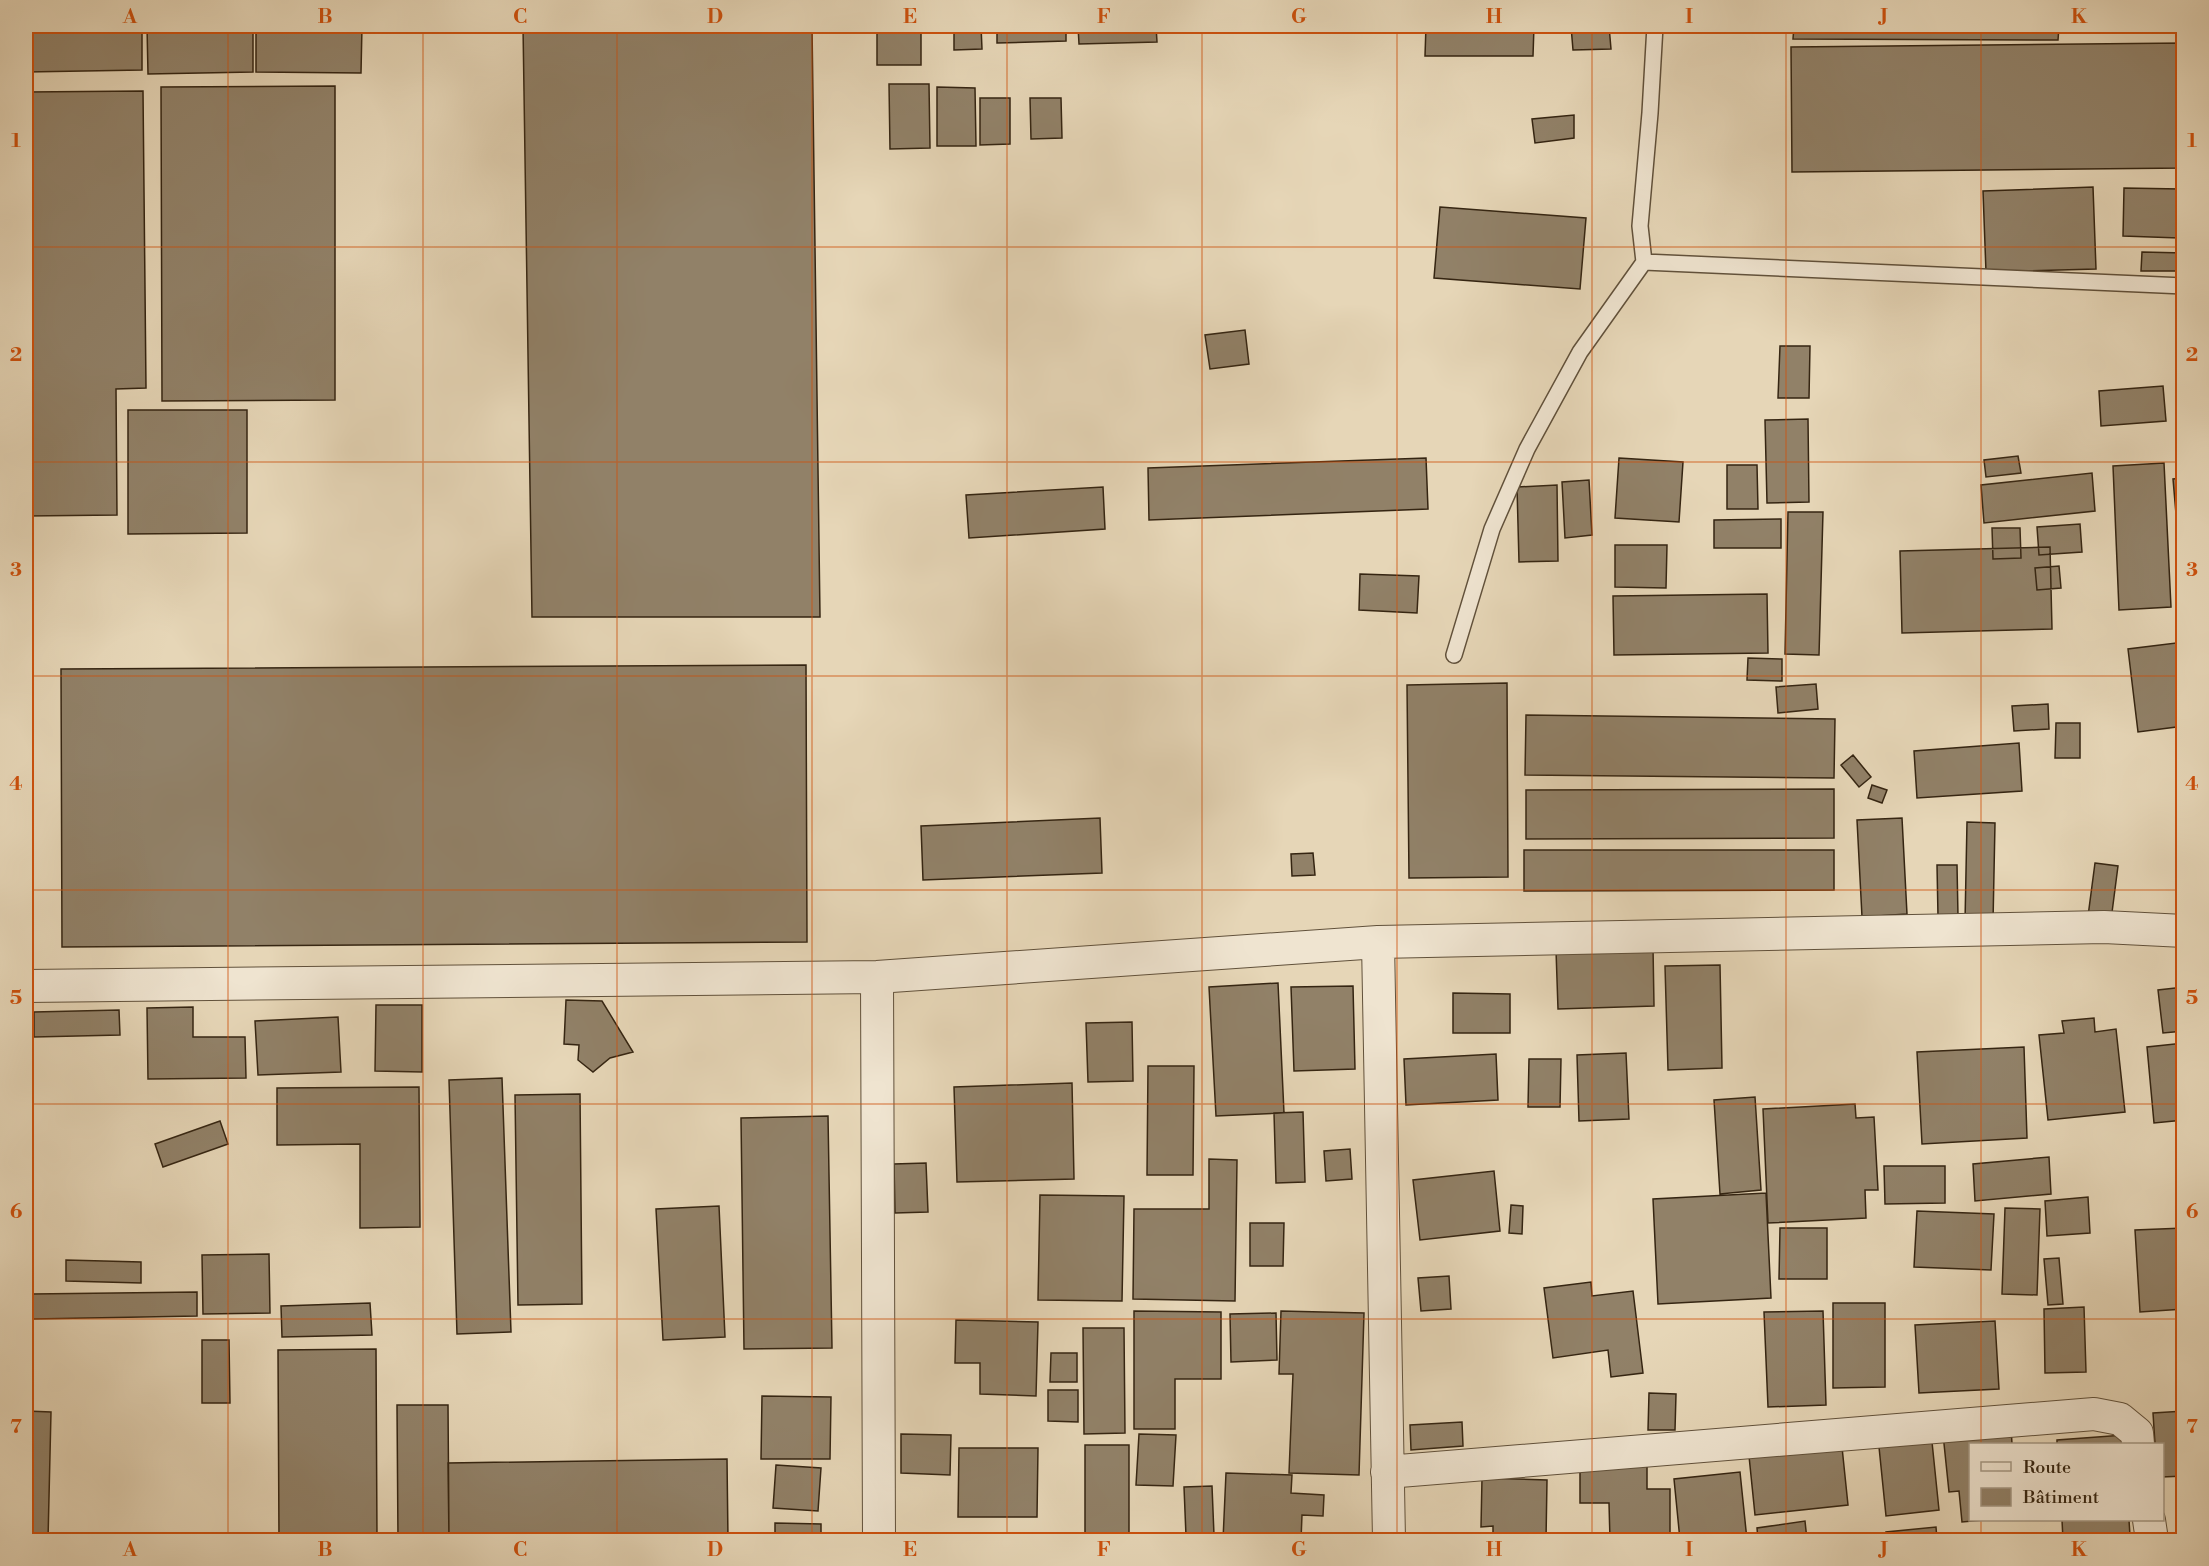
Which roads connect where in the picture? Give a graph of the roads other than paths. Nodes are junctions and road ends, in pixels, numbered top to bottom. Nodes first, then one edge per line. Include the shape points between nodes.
1 (1655, 26) edge
2 (1644, 262) junction
3 (2184, 286) edge
4 (1454, 655) dead end
5 (2184, 931) edge
6 (1378, 942) junction
7 (877, 977) junction
8 (26, 986) edge
9 (2138, 1443) edge
10 (1388, 1472) junction
11 (2149, 1521) edge
12 (879, 1540) edge
13 (1389, 1540) edge
14 (2151, 1540) edge

1 - 2 lane via 1640,226
2 - 3 lane
2 - 4 lane via 1580,352 1527,449 1492,529
5 - 6 street via 2104,927
6 - 7 street
6 - 10 street
7 - 8 street
7 - 12 street
9 - 10 street via 2137,1433 2120,1419 2094,1414
10 - 13 street
11 - 14 street

